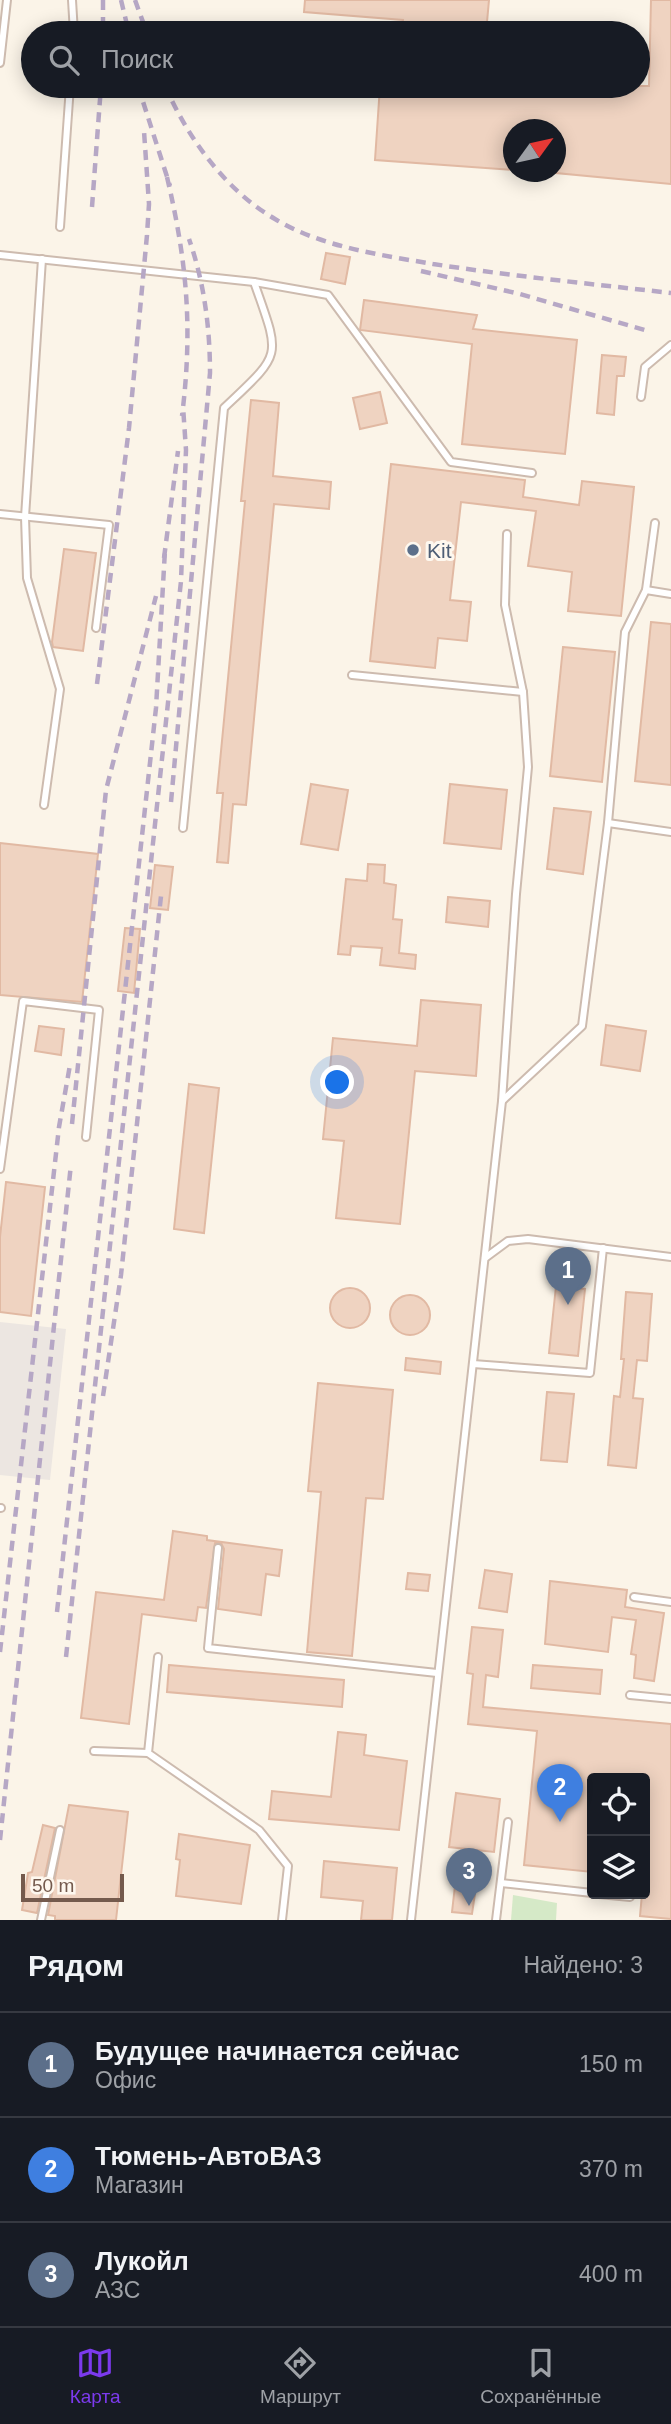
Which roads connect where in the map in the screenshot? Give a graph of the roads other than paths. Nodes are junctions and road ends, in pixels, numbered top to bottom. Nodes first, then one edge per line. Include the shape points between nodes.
1 (7, 0) edge
2 (72, 0) edge
3 (76, 21) edge
4 (0, 63) edge
5 (70, 98) edge
6 (60, 227) dead end
7 (0, 255) edge
8 (42, 259) junction
9 (254, 282) junction
10 (671, 345) edge
11 (641, 397) dead end
12 (532, 473) dead end
13 (0, 514) edge
14 (25, 517) junction
15 (655, 523) dead end
16 (507, 534) dead end
17 (646, 590) junction
18 (671, 594) edge
19 (96, 628) dead end
20 (352, 675) dead end
21 (523, 692) junction
22 (44, 805) dead end
23 (608, 823) junction
24 (183, 828) dead end
25 (671, 832) edge
26 (502, 1101) junction
27 (86, 1137) dead end
28 (0, 1169) edge
29 (603, 1248) junction
30 (671, 1257) edge
31 (485, 1258) junction
32 (472, 1364) junction
33 (218, 1548) dead end
34 (634, 1597) dead end
35 (671, 1602) edge
36 (158, 1657) dead end
37 (437, 1672) junction
38 (630, 1695) dead end
39 (671, 1699) edge
40 (94, 1751) dead end
41 (148, 1753) junction
42 (508, 1822) dead end
43 (60, 1830) dead end
44 (501, 1882) junction
45 (587, 1892) edge
46 (41, 1920) edge
47 (282, 1920) edge
48 (411, 1920) edge
49 (496, 1920) edge

1 - 4 lane
2 - 3 lane
5 - 6 lane
7 - 8 lane
8 - 9 lane
8 - 14 lane
9 - 12 lane via 328,295 451,461
9 - 24 lane via 275,343 266,368 224,408
10 - 11 lane via 645,367
13 - 14 lane
14 - 19 lane via 109,525
14 - 22 lane via 27,578 60,689
15 - 17 lane
16 - 21 lane via 505,605
17 - 18 lane
17 - 23 lane via 625,632
20 - 21 lane
21 - 26 lane via 528,767
23 - 25 lane
23 - 26 lane via 582,1026
26 - 31 lane
27 - 28 lane via 99,1010 23,1001
29 - 30 lane
29 - 31 lane via 528,1239 508,1241
29 - 32 lane via 590,1373
31 - 32 lane
32 - 37 lane
33 - 37 lane via 208,1648
34 - 35 lane
36 - 41 lane
37 - 48 lane
38 - 39 lane
40 - 41 lane
41 - 47 lane via 259,1830 288,1866
42 - 44 lane
43 - 46 lane
44 - 45 lane
44 - 49 lane

